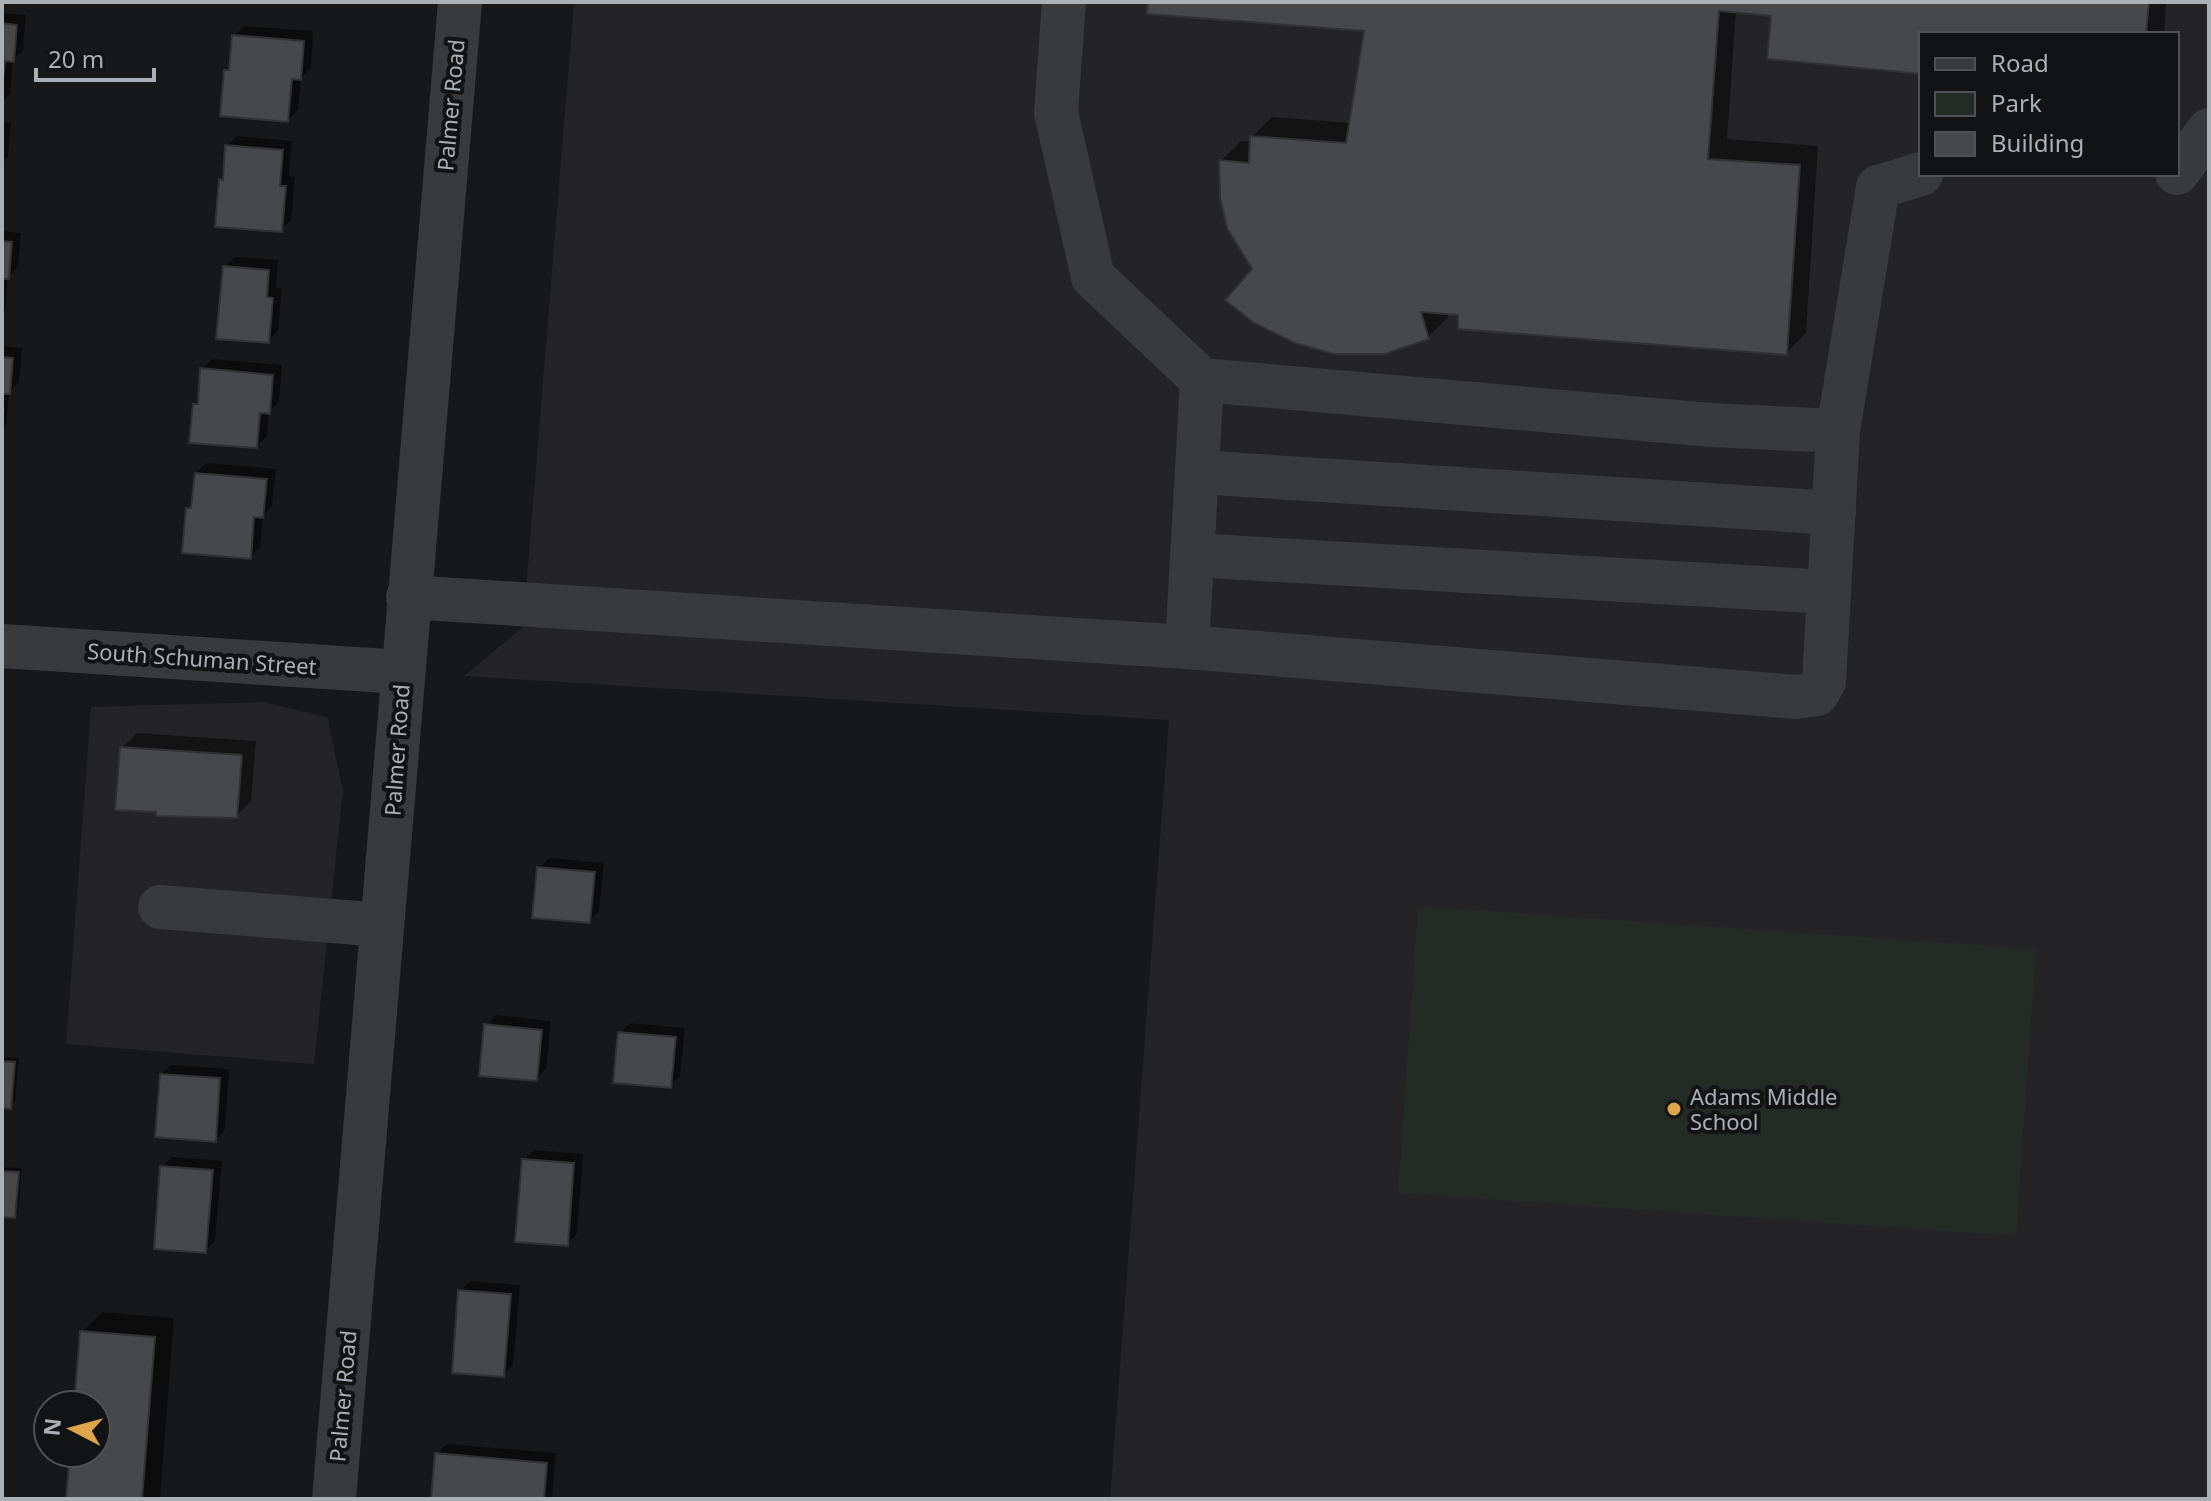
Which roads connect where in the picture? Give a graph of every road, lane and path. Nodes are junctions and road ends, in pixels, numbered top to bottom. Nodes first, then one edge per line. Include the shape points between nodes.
1 (460, 2) edge
2 (1064, 2) edge
3 (2209, 130) edge
4 (2179, 170) edge
5 (1919, 175) edge
6 (1202, 380) junction
7 (1838, 431) junction
8 (1197, 472) junction
9 (1834, 513) junction
10 (1192, 555) junction
11 (1829, 592) junction
12 (408, 597) junction
13 (2, 646) edge
14 (1187, 647) junction
15 (402, 672) junction
16 (160, 907) dead end
17 (382, 925) junction
18 (334, 1499) edge

1 - 12 street, Palmer Road
2 - 6 street via 1056,112 1093,277
3 - 4 street
5 - 7 street via 1878,187
6 - 7 street via 1711,425
6 - 8 street
7 - 9 street
8 - 9 street
8 - 10 street
9 - 11 street
10 - 11 street
10 - 14 street
11 - 14 street via 1824,682 1817,694 1796,697
12 - 14 street
12 - 15 street, Palmer Road
13 - 15 street, South Schuman Street
15 - 17 street, Palmer Road
16 - 17 street
17 - 18 street, Palmer Road

